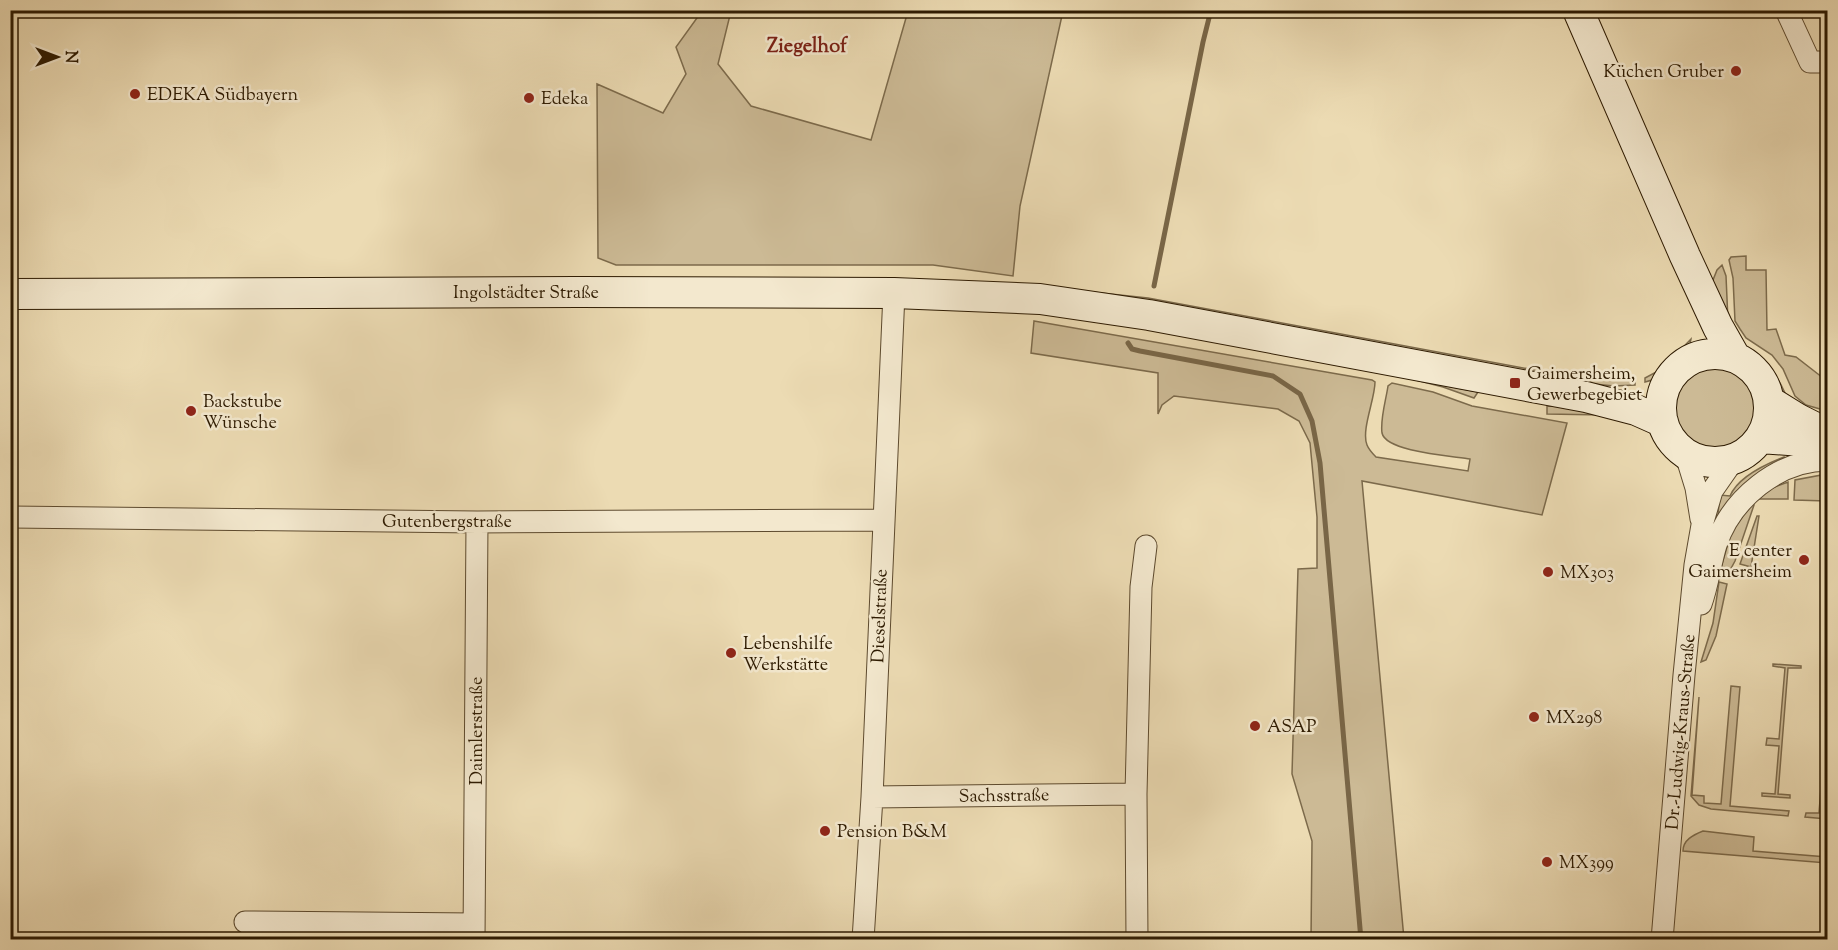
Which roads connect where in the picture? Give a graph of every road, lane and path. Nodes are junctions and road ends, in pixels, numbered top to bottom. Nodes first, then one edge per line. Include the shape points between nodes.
1 (1578, 10) edge
2 (1786, 10) edge
3 (1827, 62) edge
4 (1685, 256) junction
5 (894, 293) junction
6 (10, 294) edge
7 (1695, 357) junction
8 (1735, 357) junction
9 (1666, 385) junction
10 (1586, 397) junction
11 (1769, 401) junction
12 (1663, 422) junction
13 (1827, 434) edge
14 (1760, 438) junction
15 (1827, 443) edge
16 (1685, 452) junction
17 (1735, 458) junction
18 (1827, 460) edge
19 (10, 517) edge
20 (883, 520) junction
21 (477, 522) junction
22 (1702, 525) junction
23 (1146, 546) dead end
24 (1688, 638) junction
25 (1137, 794) junction
26 (872, 797) junction
27 (245, 922) dead end
28 (474, 932) edge
29 (863, 939) edge
30 (1137, 939) edge
31 (1662, 939) edge

1 - 4 street
2 - 3 street via 1810,62
4 - 7 street via 1697,332
4 - 8 street
5 - 6 street, Ingolstädter Straße
5 - 10 street, Ingolstädter Straße via 1041,299 1149,315
5 - 20 street, Dieselstraße
7 - 8 street
7 - 9 street via 1673,373
8 - 11 street via 1758,374
9 - 10 street
9 - 12 street
10 - 12 street via 1636,410
11 - 13 street
11 - 14 street
12 - 16 street via 1675,444
14 - 15 street
14 - 17 street
16 - 17 street via 1700,460 1718,462
16 - 22 street, Dr.-Ludwig-Kraus-Straße
17 - 22 street, Dr.-Ludwig-Kraus-Straße via 1712,491
18 - 24 street via 1808,462 1777,474 1736,507 1716,544 1705,594
19 - 21 street, Gutenbergstraße
20 - 21 street, Gutenbergstraße
20 - 26 street, Dieselstraße
21 - 28 street, Daimlerstraße
22 - 24 street, Dr.-Ludwig-Kraus-Straße
23 - 25 street via 1141,587
24 - 31 street, Dr.-Ludwig-Kraus-Straße
25 - 26 street, Sachsstraße
25 - 30 street
26 - 29 street, Dieselstraße
27 - 28 street

